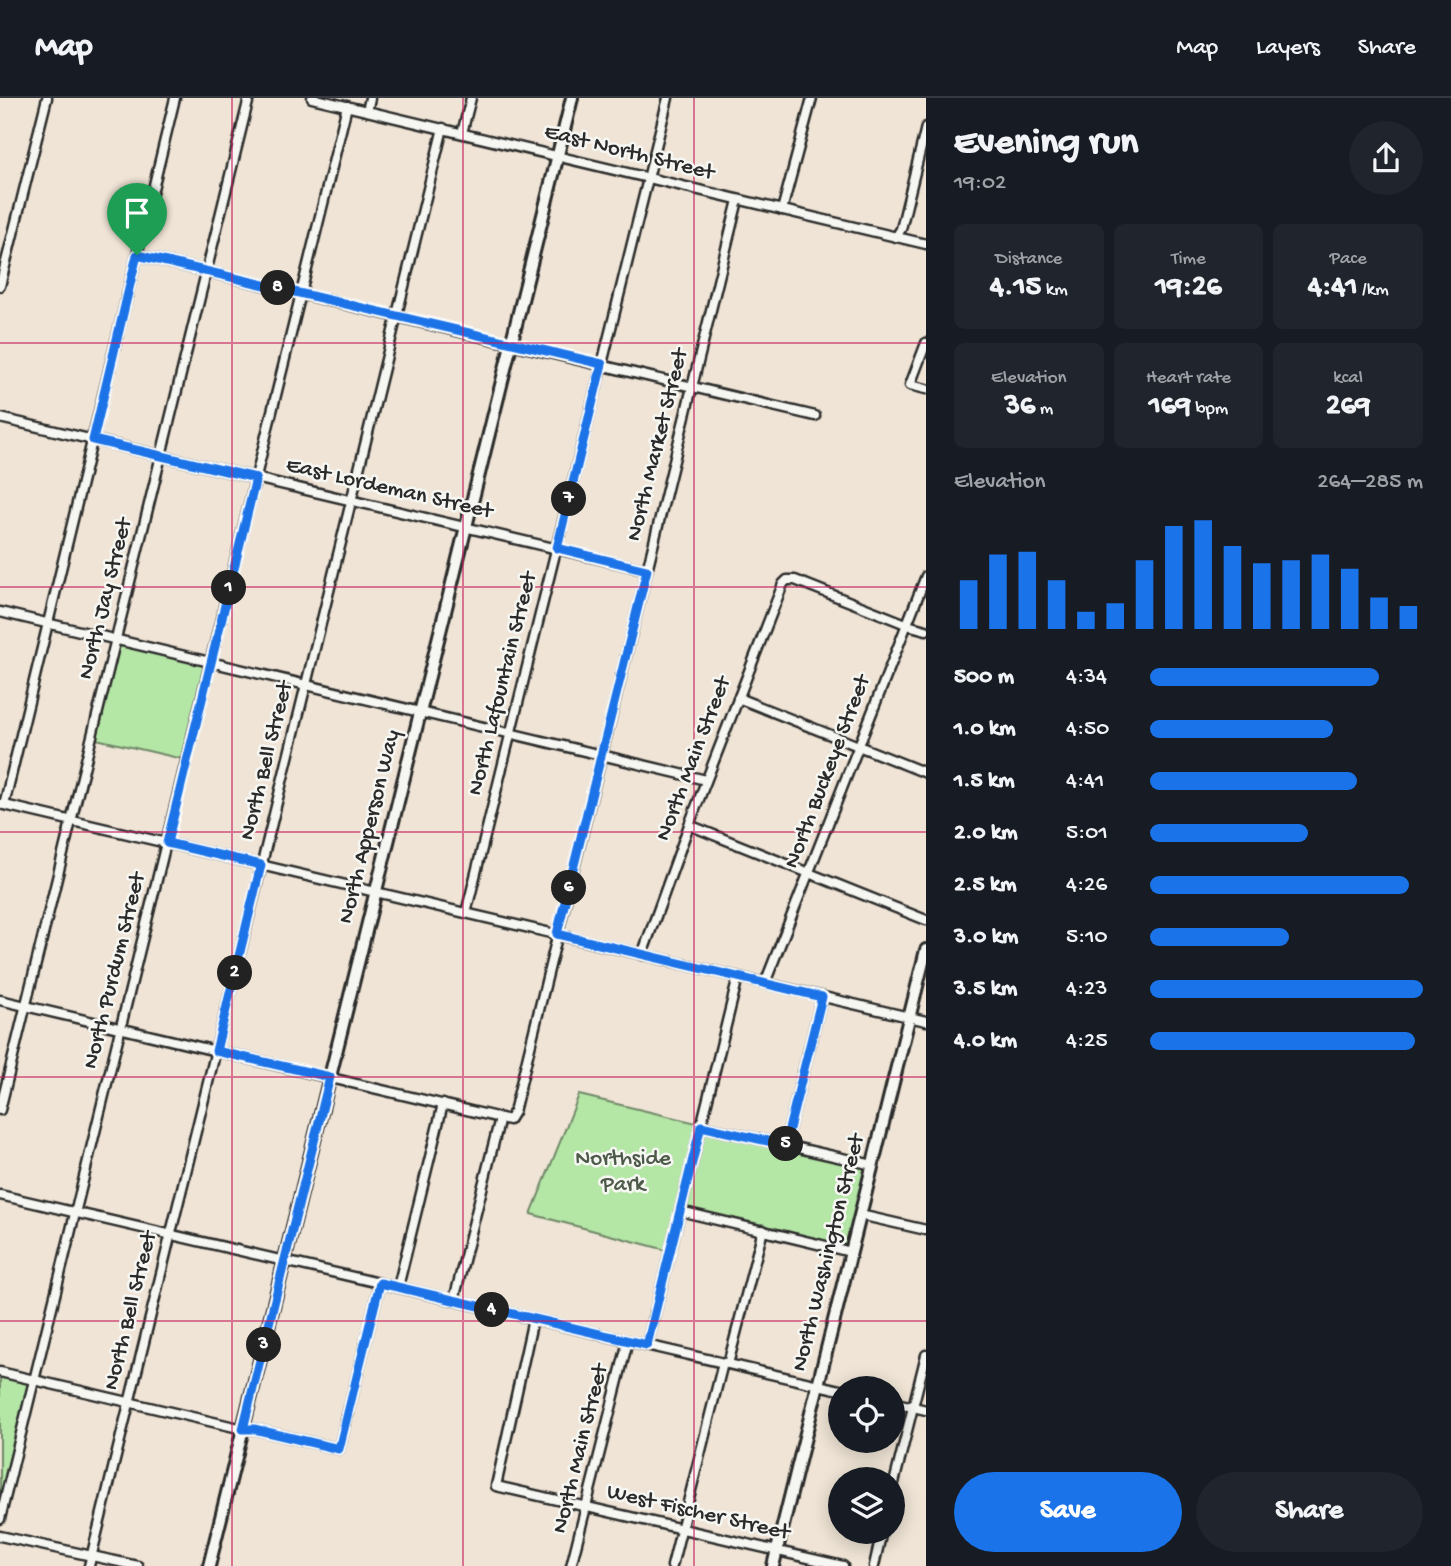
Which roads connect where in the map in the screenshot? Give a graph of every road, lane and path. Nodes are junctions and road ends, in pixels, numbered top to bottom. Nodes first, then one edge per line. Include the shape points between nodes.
1 (47, 98) edge
2 (176, 98) edge
3 (249, 98) edge
4 (312, 98) edge
5 (370, 98) edge
6 (471, 98) edge
7 (572, 98) edge
8 (668, 98) edge
9 (812, 98) edge
10 (347, 106) junction
11 (367, 111) junction
12 (926, 127) edge
13 (443, 128) junction
14 (462, 133) junction
15 (557, 156) junction
16 (647, 178) junction
17 (738, 200) junction
18 (782, 210) junction
19 (896, 237) junction
20 (926, 244) edge
21 (137, 255) junction
22 (206, 272) junction
23 (0, 286) edge
24 (301, 294) junction
25 (396, 316) junction
26 (510, 342) junction
27 (926, 342) edge
28 (602, 364) junction
29 (692, 386) junction
30 (926, 389) edge
31 (815, 415) dead end
32 (0, 418) edge
33 (93, 440) junction
34 (161, 456) junction
35 (256, 478) junction
36 (351, 500) junction
37 (465, 526) junction
38 (557, 548) junction
39 (647, 570) junction
40 (926, 576) edge
41 (0, 612) edge
42 (47, 623) junction
43 (907, 624) junction
44 (926, 630) edge
45 (116, 640) junction
46 (211, 663) junction
47 (306, 685) junction
48 (738, 698) junction
49 (420, 711) junction
50 (511, 732) junction
51 (858, 747) junction
52 (602, 754) junction
53 (926, 773) edge
54 (706, 780) junction
55 (2, 805) edge
56 (71, 821) junction
57 (689, 825) junction
58 (167, 843) junction
59 (261, 865) junction
60 (809, 873) junction
61 (374, 891) junction
62 (466, 912) junction
63 (926, 920) edge
64 (557, 934) junction
65 (926, 950) edge
66 (642, 955) junction
67 (738, 977) junction
68 (765, 983) junction
69 (822, 997) junction
70 (0, 1000) edge
71 (26, 1006) junction
72 (909, 1017) junction
73 (926, 1021) edge
74 (121, 1028) junction
75 (216, 1051) junction
76 (330, 1077) junction
77 (443, 1104) junction
78 (0, 1110) edge
79 (500, 1118) junction
80 (701, 1126) junction
81 (785, 1145) junction
82 (873, 1165) junction
83 (0, 1195) edge
84 (680, 1211) junction
85 (75, 1213) junction
86 (860, 1215) junction
87 (762, 1230) junction
88 (926, 1230) edge
89 (170, 1235) junction
90 (851, 1252) junction
91 (284, 1261) junction
92 (380, 1283) junction
93 (398, 1287) junction
94 (454, 1300) junction
95 (533, 1319) junction
96 (628, 1341) junction
97 (647, 1345) junction
98 (926, 1355) edge
99 (726, 1364) junction
100 (0, 1372) edge
101 (34, 1381) junction
102 (818, 1385) junction
103 (828, 1387) edge
104 (129, 1403) junction
105 (905, 1405) edge
106 (913, 1407) junction
107 (926, 1410) edge
108 (243, 1429) junction
109 (898, 1467) edge
110 (586, 1506) junction
111 (0, 1519) edge
112 (681, 1529) junction
113 (0, 1536) edge
114 (879, 1544) edge
115 (777, 1550) junction
116 (92, 1555) junction
117 (89, 1566) edge
118 (138, 1566) edge
119 (209, 1566) edge
120 (571, 1566) edge
121 (672, 1566) edge
122 (773, 1566) edge
123 (843, 1566) edge
124 (874, 1566) edge

1 - 23 street
2 - 21 street
3 - 22 street, North Jay Street
4 - 10 street, East North Street
5 - 11 street
6 - 14 street
7 - 15 main road, North Apperson Way
8 - 16 street, North Lafountain Street
9 - 18 street
10 - 11 street, East North Street
10 - 24 street, North Purdum Street
11 - 13 street, East North Street
12 - 19 street
13 - 14 street, East North Street
13 - 25 street, North Bell Street
14 - 15 street, East North Street
15 - 16 street, East North Street
15 - 26 main road, North Apperson Way
16 - 17 street, East North Street
16 - 28 street, North Lafountain Street
17 - 18 street, East North Street
17 - 29 street, North Market Street
18 - 19 street, East North Street
19 - 20 street, East North Street
21 - 22 street
21 - 33 street
22 - 24 street
22 - 34 street, North Jay Street
24 - 25 street
24 - 35 street, North Purdum Street
25 - 26 street
25 - 36 street, North Bell Street
26 - 28 street
26 - 37 main road, North Apperson Way
27 - 30 street via 910,385
28 - 29 street
28 - 38 street, North Lafountain Street
29 - 31 street
29 - 39 street, North Market Street
32 - 33 street, East Lordeman Street
33 - 34 street, East Lordeman Street
33 - 42 street
34 - 35 street, East Lordeman Street
34 - 45 street, North Jay Street
35 - 36 street, East Lordeman Street
35 - 46 street, North Purdum Street
36 - 37 street, East Lordeman Street
36 - 47 street, North Bell Street
37 - 38 street, East Lordeman Street
37 - 49 main road, North Apperson Way
38 - 39 street, East Lordeman Street
38 - 50 street, North Lafountain Street
39 - 52 street, North Market Street
40 - 43 street, North Buckeye Street
41 - 42 street
42 - 45 street
42 - 55 street
43 - 44 street
43 - 48 street, North Main Street via 788,580
43 - 51 street, North Buckeye Street
45 - 46 street
45 - 56 street, North Jay Street
46 - 47 street
46 - 58 street, North Purdum Street
47 - 49 street
47 - 59 street, North Bell Street
48 - 51 street
48 - 54 street, North Main Street
49 - 50 street
49 - 61 main road, North Apperson Way
50 - 52 street
50 - 62 street, North Lafountain Street
51 - 53 street
51 - 60 street, North Buckeye Street
52 - 54 street
52 - 64 street, North Market Street
54 - 57 street, North Main Street
55 - 56 street
56 - 58 street
56 - 71 street, North Jay Street
57 - 60 street
57 - 66 street, North Main Street
58 - 59 street
58 - 74 street, North Purdum Street
59 - 61 street
59 - 75 street, North Bell Street
60 - 63 street
60 - 68 street, North Buckeye Street
61 - 62 street
61 - 76 main road, North Apperson Way
62 - 64 street
64 - 66 street
64 - 79 street, North Market Street via 514,1112 509,1120
65 - 72 main road, North Washington Street
66 - 67 street
67 - 68 street
67 - 80 street
68 - 69 street
69 - 72 street
69 - 81 street
70 - 71 street
71 - 74 street
71 - 78 street, North Jay Street
72 - 73 street
72 - 82 main road, North Washington Street
74 - 75 street
74 - 85 street, North Purdum Street
75 - 76 street
75 - 89 street, North Bell Street
76 - 77 street
76 - 91 main road, North Apperson Way
77 - 79 street
77 - 93 street
79 - 94 street, North Market Street
80 - 81 street
80 - 84 street
81 - 82 street
82 - 86 main road, North Washington Street
83 - 85 street
84 - 87 street
84 - 97 street
85 - 89 street
85 - 101 street, North Purdum Street
86 - 88 street
86 - 90 main road, North Washington Street
87 - 90 street
87 - 99 street
89 - 91 street
89 - 104 street, North Bell Street
90 - 102 main road, North Washington Street
91 - 92 street
91 - 108 main road, North Apperson Way
92 - 93 street
92 - 108 street via 339,1449
93 - 94 street
94 - 95 street
95 - 96 street
95 - 110 street, West Fischer Street via 496,1486
96 - 97 street
96 - 110 street, North Main Street
97 - 99 street
98 - 106 street
99 - 102 street
99 - 112 street
100 - 101 street
101 - 104 street
101 - 111 street, North Purdum Street
102 - 103 street
102 - 115 main road, North Washington Street
104 - 108 street
104 - 116 street, North Bell Street
105 - 106 street
106 - 107 street
106 - 109 street
108 - 119 main road, North Apperson Way
110 - 112 street, West Fischer Street
110 - 120 street, North Main Street
112 - 115 street, West Fischer Street
112 - 121 street
113 - 116 street
114 - 124 street
115 - 122 main road, North Washington Street
115 - 123 street, West Fischer Street
116 - 117 street, North Bell Street
116 - 118 street

